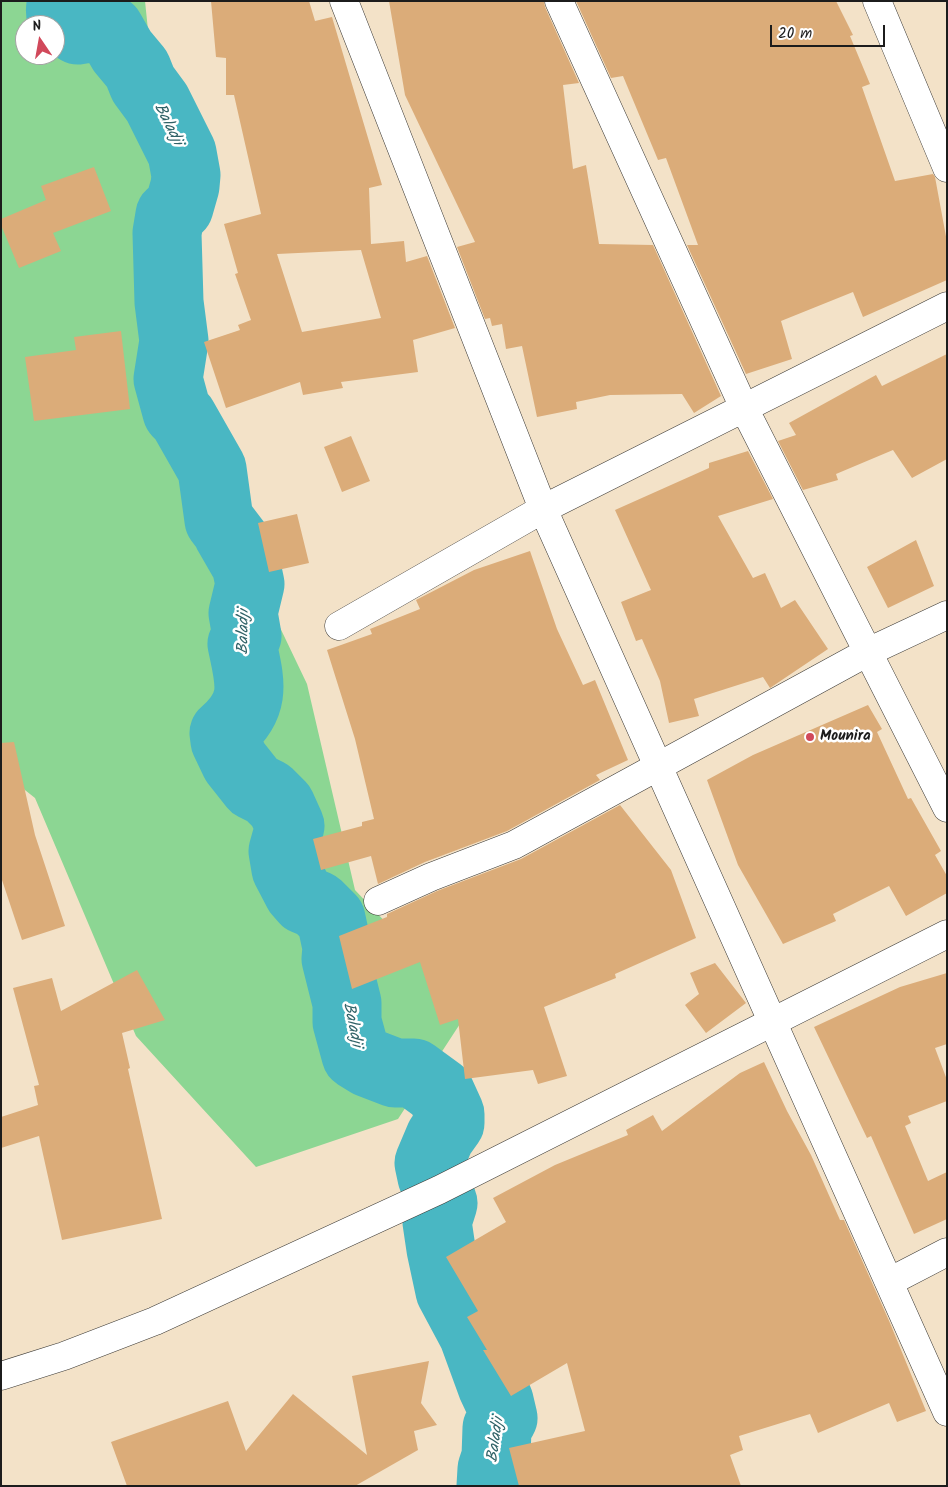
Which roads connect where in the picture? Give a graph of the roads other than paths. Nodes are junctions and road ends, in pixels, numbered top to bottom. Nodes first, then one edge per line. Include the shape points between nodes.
1 (344, 1) edge
2 (559, 1) edge
3 (877, 1) edge
4 (947, 168) edge
5 (947, 306) edge
6 (744, 408) junction
7 (543, 509) junction
8 (947, 615) edge
9 (339, 626) dead end
10 (868, 652) junction
11 (658, 766) junction
12 (947, 808) edge
13 (378, 901) dead end
14 (947, 934) edge
15 (773, 1022) junction
16 (947, 1252) edge
17 (889, 1282) junction
18 (1, 1376) edge
19 (947, 1412) edge

1 - 7 street
2 - 6 street
3 - 4 street
5 - 6 street
6 - 7 street
6 - 10 street
7 - 9 street
7 - 11 street
8 - 10 street
10 - 11 street
10 - 12 street
11 - 13 street via 514,844 431,876
11 - 15 street
14 - 15 street
15 - 17 street
15 - 18 street via 483,1169 155,1321
16 - 17 street
17 - 19 street

